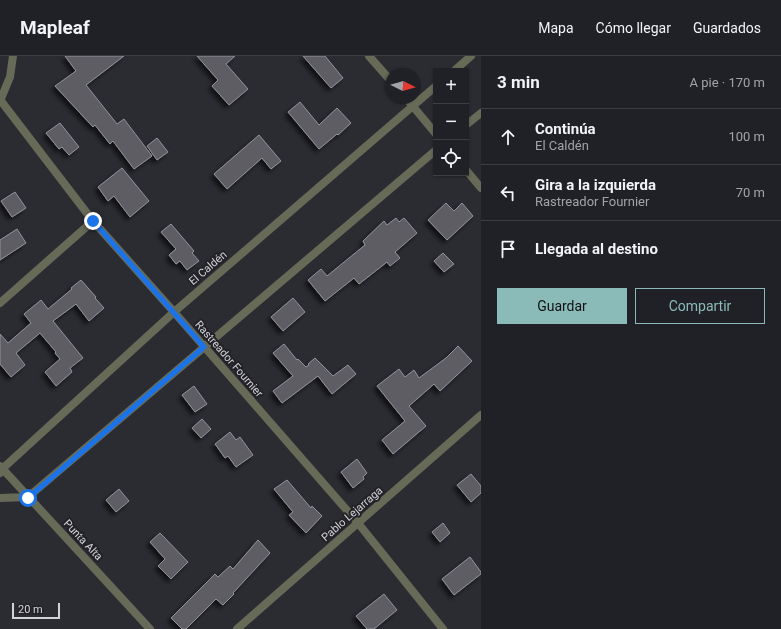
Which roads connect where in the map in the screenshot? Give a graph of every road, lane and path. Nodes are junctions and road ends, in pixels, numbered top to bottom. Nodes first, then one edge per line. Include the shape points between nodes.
1 (13, 56) edge
2 (369, 56) edge
3 (470, 56) edge
4 (457, 68) edge
5 (385, 74) edge
6 (433, 89) edge
7 (0, 101) edge
8 (414, 106) junction
9 (481, 112) edge
10 (469, 122) edge
11 (433, 130) edge
12 (433, 153) edge
13 (469, 174) edge
14 (481, 188) edge
15 (93, 221) junction
16 (0, 303) edge
17 (174, 312) junction
18 (204, 347) junction
19 (481, 415) edge
20 (1, 469) edge
21 (0, 498) edge
22 (28, 498) junction
23 (358, 523) junction
24 (150, 629) edge
25 (237, 629) edge
26 (443, 629) edge

1 - 7 street via 10,78
2 - 5 street
3 - 4 street
6 - 8 street, El Caldén
7 - 15 street, Rastreador Fournier
8 - 11 street
8 - 17 street, El Caldén
9 - 10 street
12 - 18 street
13 - 14 street
15 - 16 street
15 - 17 street, Rastreador Fournier
17 - 18 street, Rastreador Fournier
17 - 20 street, El Caldén
18 - 22 street
18 - 23 street, Rastreador Fournier
19 - 23 street, Pablo Lejarraga
20 - 22 street, Punta Alta
21 - 22 street
22 - 24 street, Punta Alta
23 - 25 street, Pablo Lejarraga
23 - 26 street, Rastreador Fournier

